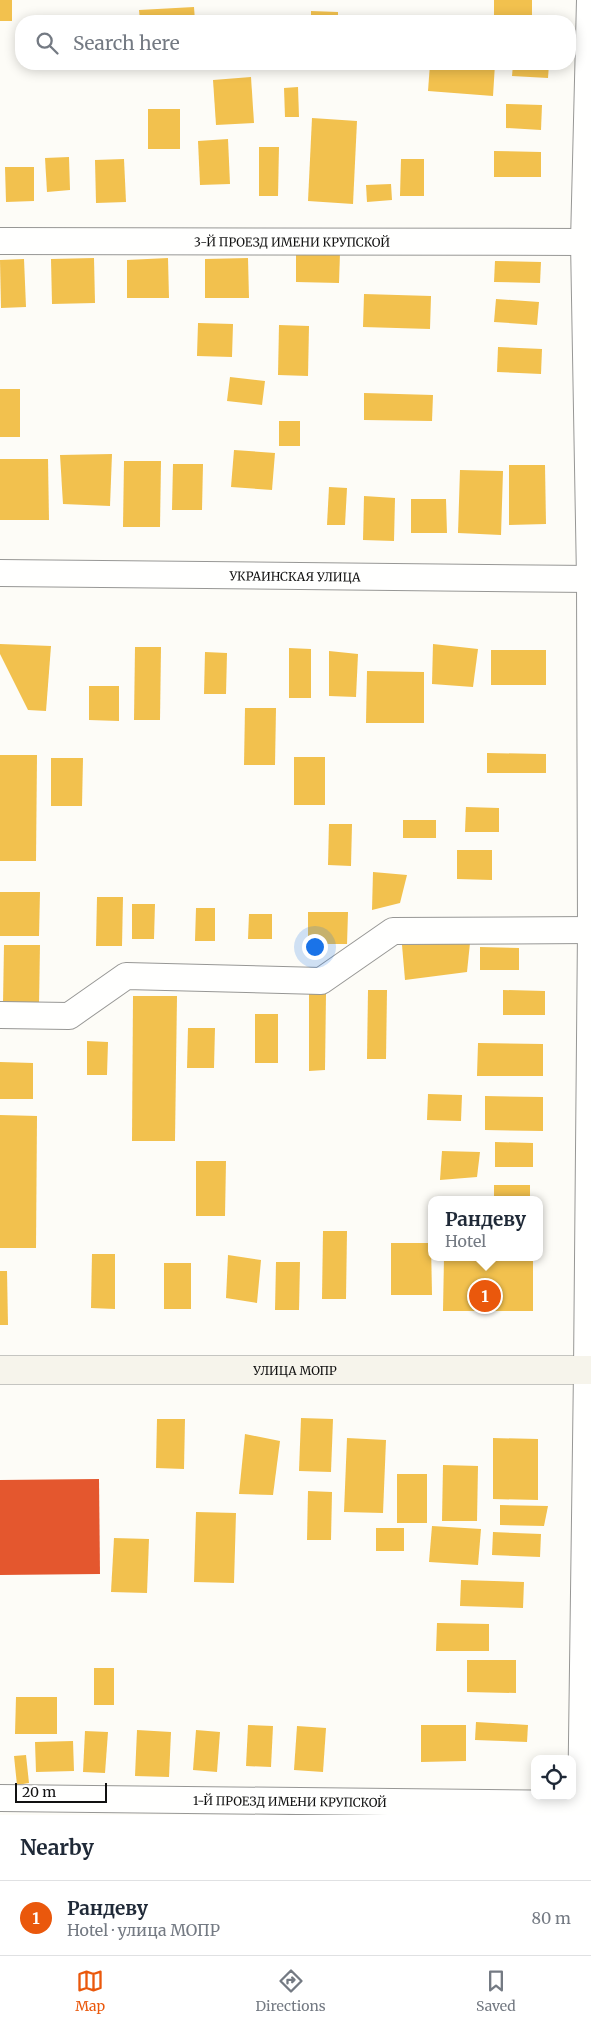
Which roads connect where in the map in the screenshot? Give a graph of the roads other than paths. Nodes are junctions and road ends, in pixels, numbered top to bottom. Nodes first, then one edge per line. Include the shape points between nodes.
1 (590, 0) edge
2 (0, 241) edge
3 (584, 242) junction
4 (0, 573) edge
5 (591, 579) edge
6 (591, 930) edge
7 (0, 1015) edge
8 (0, 1370) edge
9 (589, 1370) edge
10 (0, 1798) edge
11 (581, 1810) edge

1 - 3 street
2 - 3 street, 3-Й ПРОЕЗД ИМЕНИ КРУПСКОЙ
3 - 5 street
4 - 5 street, УКРАИНСКАЯ УЛИЦА
5 - 6 street
6 - 7 street via 393,931 321,981 126,976 69,1016
6 - 9 street
8 - 9 main road, УЛИЦА МОПР
9 - 11 street
10 - 11 street, 1-Й ПРОЕЗД ИМЕНИ КРУПСКОЙ

